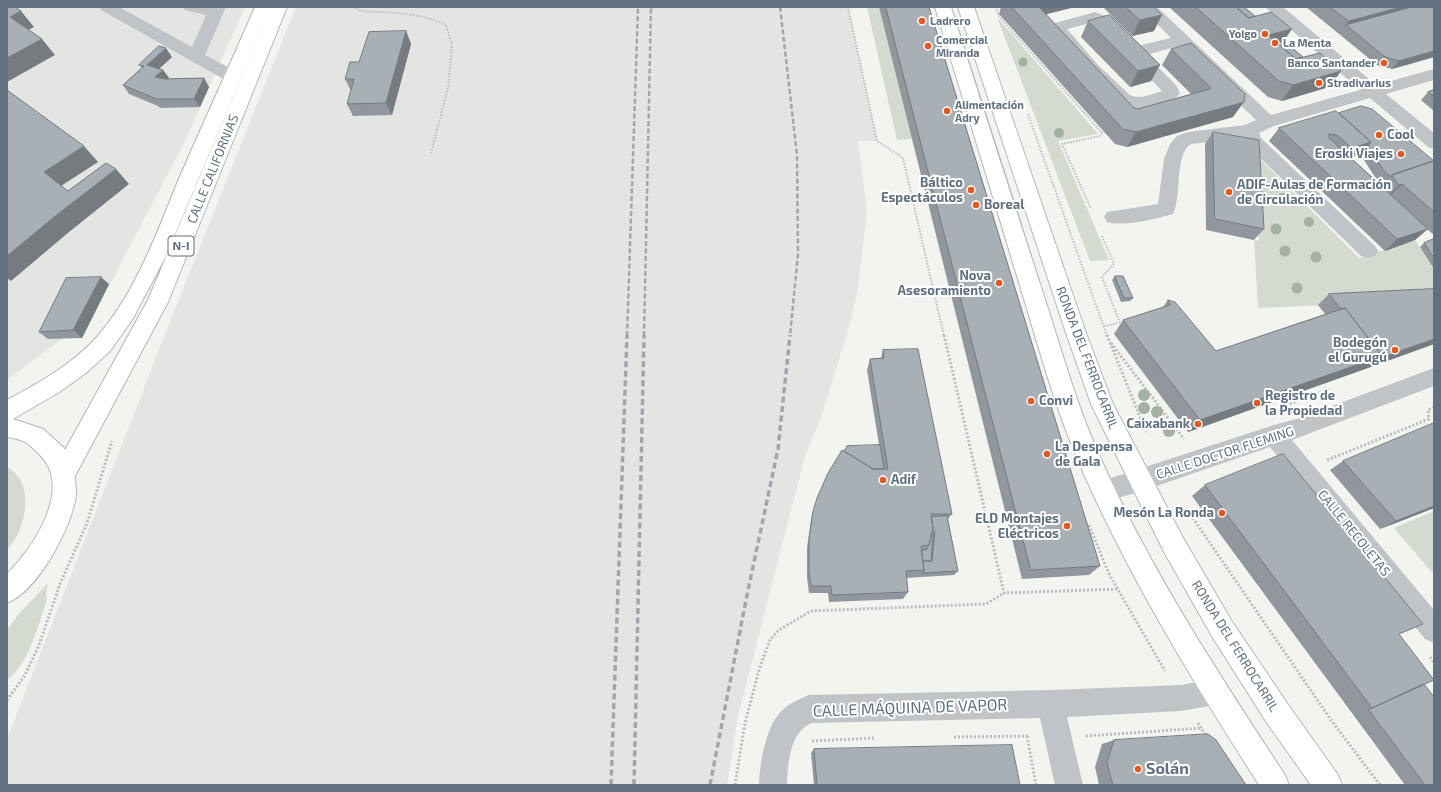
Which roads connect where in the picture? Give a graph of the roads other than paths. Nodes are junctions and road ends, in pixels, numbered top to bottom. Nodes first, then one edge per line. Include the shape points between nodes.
1 (107, 7) edge
2 (191, 7) edge
3 (263, 7) edge
4 (280, 7) edge
5 (943, 7) edge
6 (966, 7) edge
7 (1148, 7) edge
8 (1273, 7) edge
9 (217, 10) edge
10 (1183, 40) junction
11 (1135, 52) junction
12 (196, 57) junction
13 (1434, 74) edge
14 (233, 77) junction
15 (1374, 91) junction
16 (1258, 127) junction
17 (1434, 142) edge
18 (1114, 217) dead end
19 (1368, 251) dead end
20 (1434, 377) edge
21 (7, 412) edge
22 (7, 427) edge
23 (1274, 434) junction
24 (63, 476) junction
25 (1139, 482) junction
26 (1104, 491) junction
27 (33, 564) junction
28 (7, 591) edge
29 (7, 600) edge
30 (1434, 630) edge
31 (1215, 692) junction
32 (1051, 704) junction
33 (773, 785) edge
34 (1070, 785) edge
35 (1275, 785) edge
36 (1328, 785) edge

1 - 12 street
2 - 9 street
3 - 14 main road, CALLE CALIFORNIAS / N-I
4 - 24 main road, CALLE CALIFORNIAS / N-I via 158,302
5 - 26 main road via 1066,394 1080,436
6 - 25 main road, RONDA DEL FERROCARRIL via 1076,333 1102,404
7 - 10 street
8 - 15 street
9 - 12 street
10 - 11 street
10 - 16 street
11 - 11 street via 1100,18 1095,17 1058,29 1127,102 1135,104 1171,93
12 - 14 street
13 - 15 street
14 - 21 main road, CALLE CALIFORNIAS / N-I via 134,300 112,332 89,356 57,382
15 - 16 street
15 - 17 street
16 - 18 street via 1216,136 1192,136 1183,140 1175,150 1166,209
16 - 19 street via 1253,141
20 - 23 street, CALLE DOCTOR FLEMING via 1302,428
22 - 24 main road via 38,438 50,448
23 - 25 street, CALLE DOCTOR FLEMING
23 - 30 street, CALLE RECOLETAS
24 - 27 main road via 64,496 59,517
25 - 26 street, CALLE DOCTOR FLEMING
25 - 36 main road, RONDA DEL FERROCARRIL via 1222,629
26 - 31 main road
27 - 28 main road
27 - 29 main road
31 - 32 street, CALLE MÁQUINA DE VAPOR via 1181,698
31 - 35 main road
32 - 33 street, CALLE MÁQUINA DE VAPOR via 808,709 794,717 780,738
32 - 34 street

